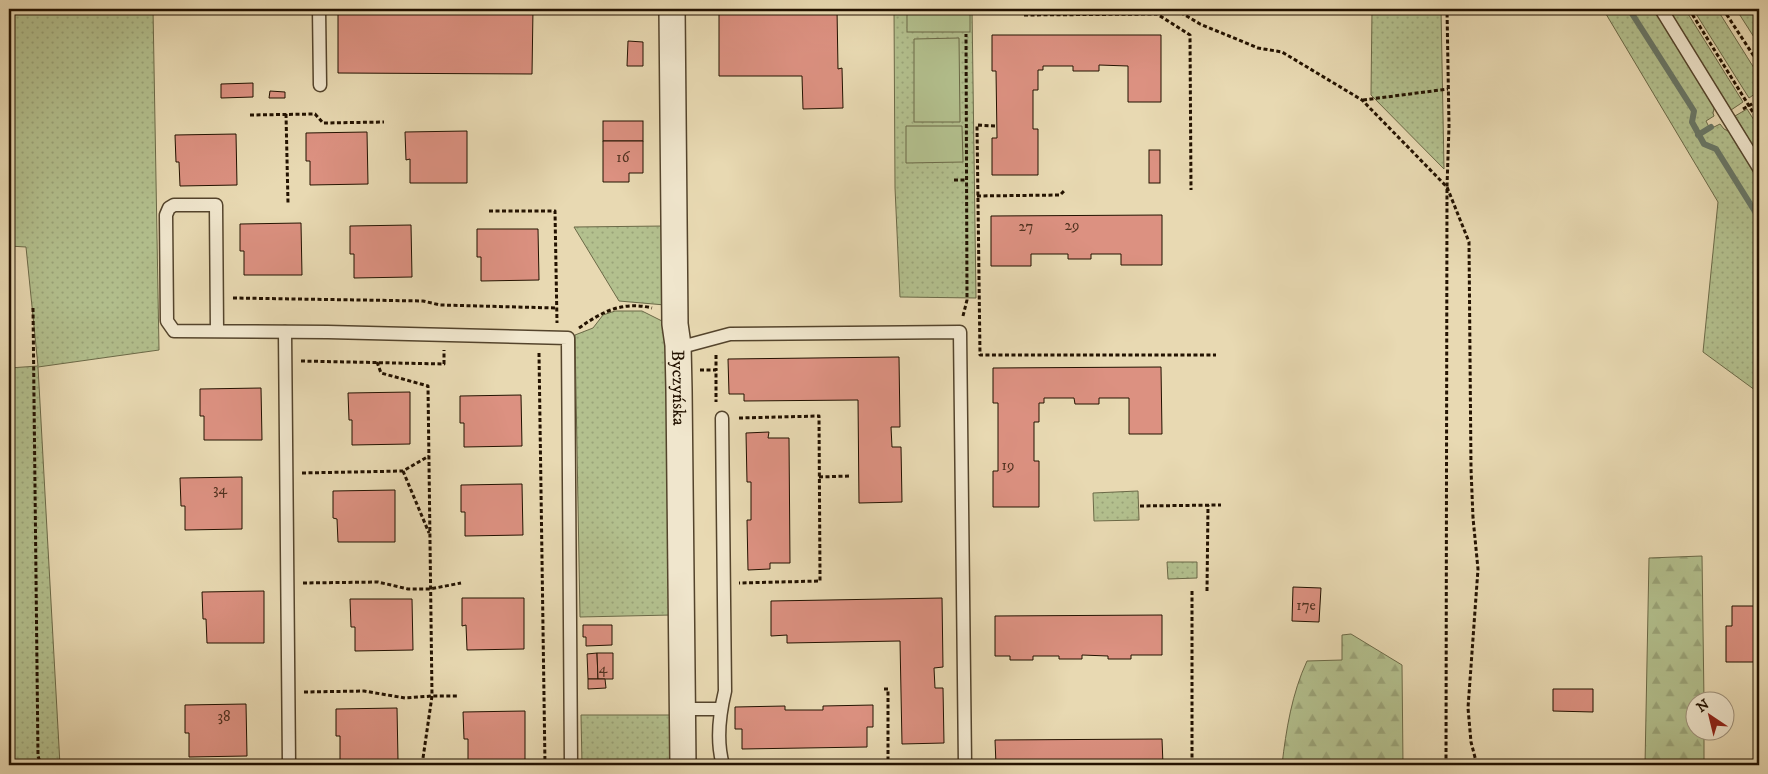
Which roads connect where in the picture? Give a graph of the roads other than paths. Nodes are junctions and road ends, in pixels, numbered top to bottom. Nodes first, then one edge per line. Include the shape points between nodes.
1 (319, 9) edge
2 (672, 9) edge
3 (1661, 9) edge
4 (320, 85) dead end
5 (1759, 168) edge
6 (217, 331) junction
7 (285, 332) junction
8 (678, 345) junction
9 (722, 418) road end
10 (683, 709) junction
11 (721, 709) junction
12 (289, 765) edge
13 (571, 765) edge
14 (684, 765) edge
15 (723, 765) edge
16 (965, 765) edge

1 - 4 lane
2 - 8 street, Byczyńska
3 - 5 lane
6 - 6 lane via 174,331 167,321 166,215 174,205 216,205
6 - 7 lane
7 - 12 lane
7 - 13 lane via 562,338
8 - 10 street, Byczyńska
8 - 16 lane via 730,334 960,332
9 - 11 lane via 726,691
10 - 11 lane
10 - 14 street, Byczyńska
11 - 15 lane via 719,749

